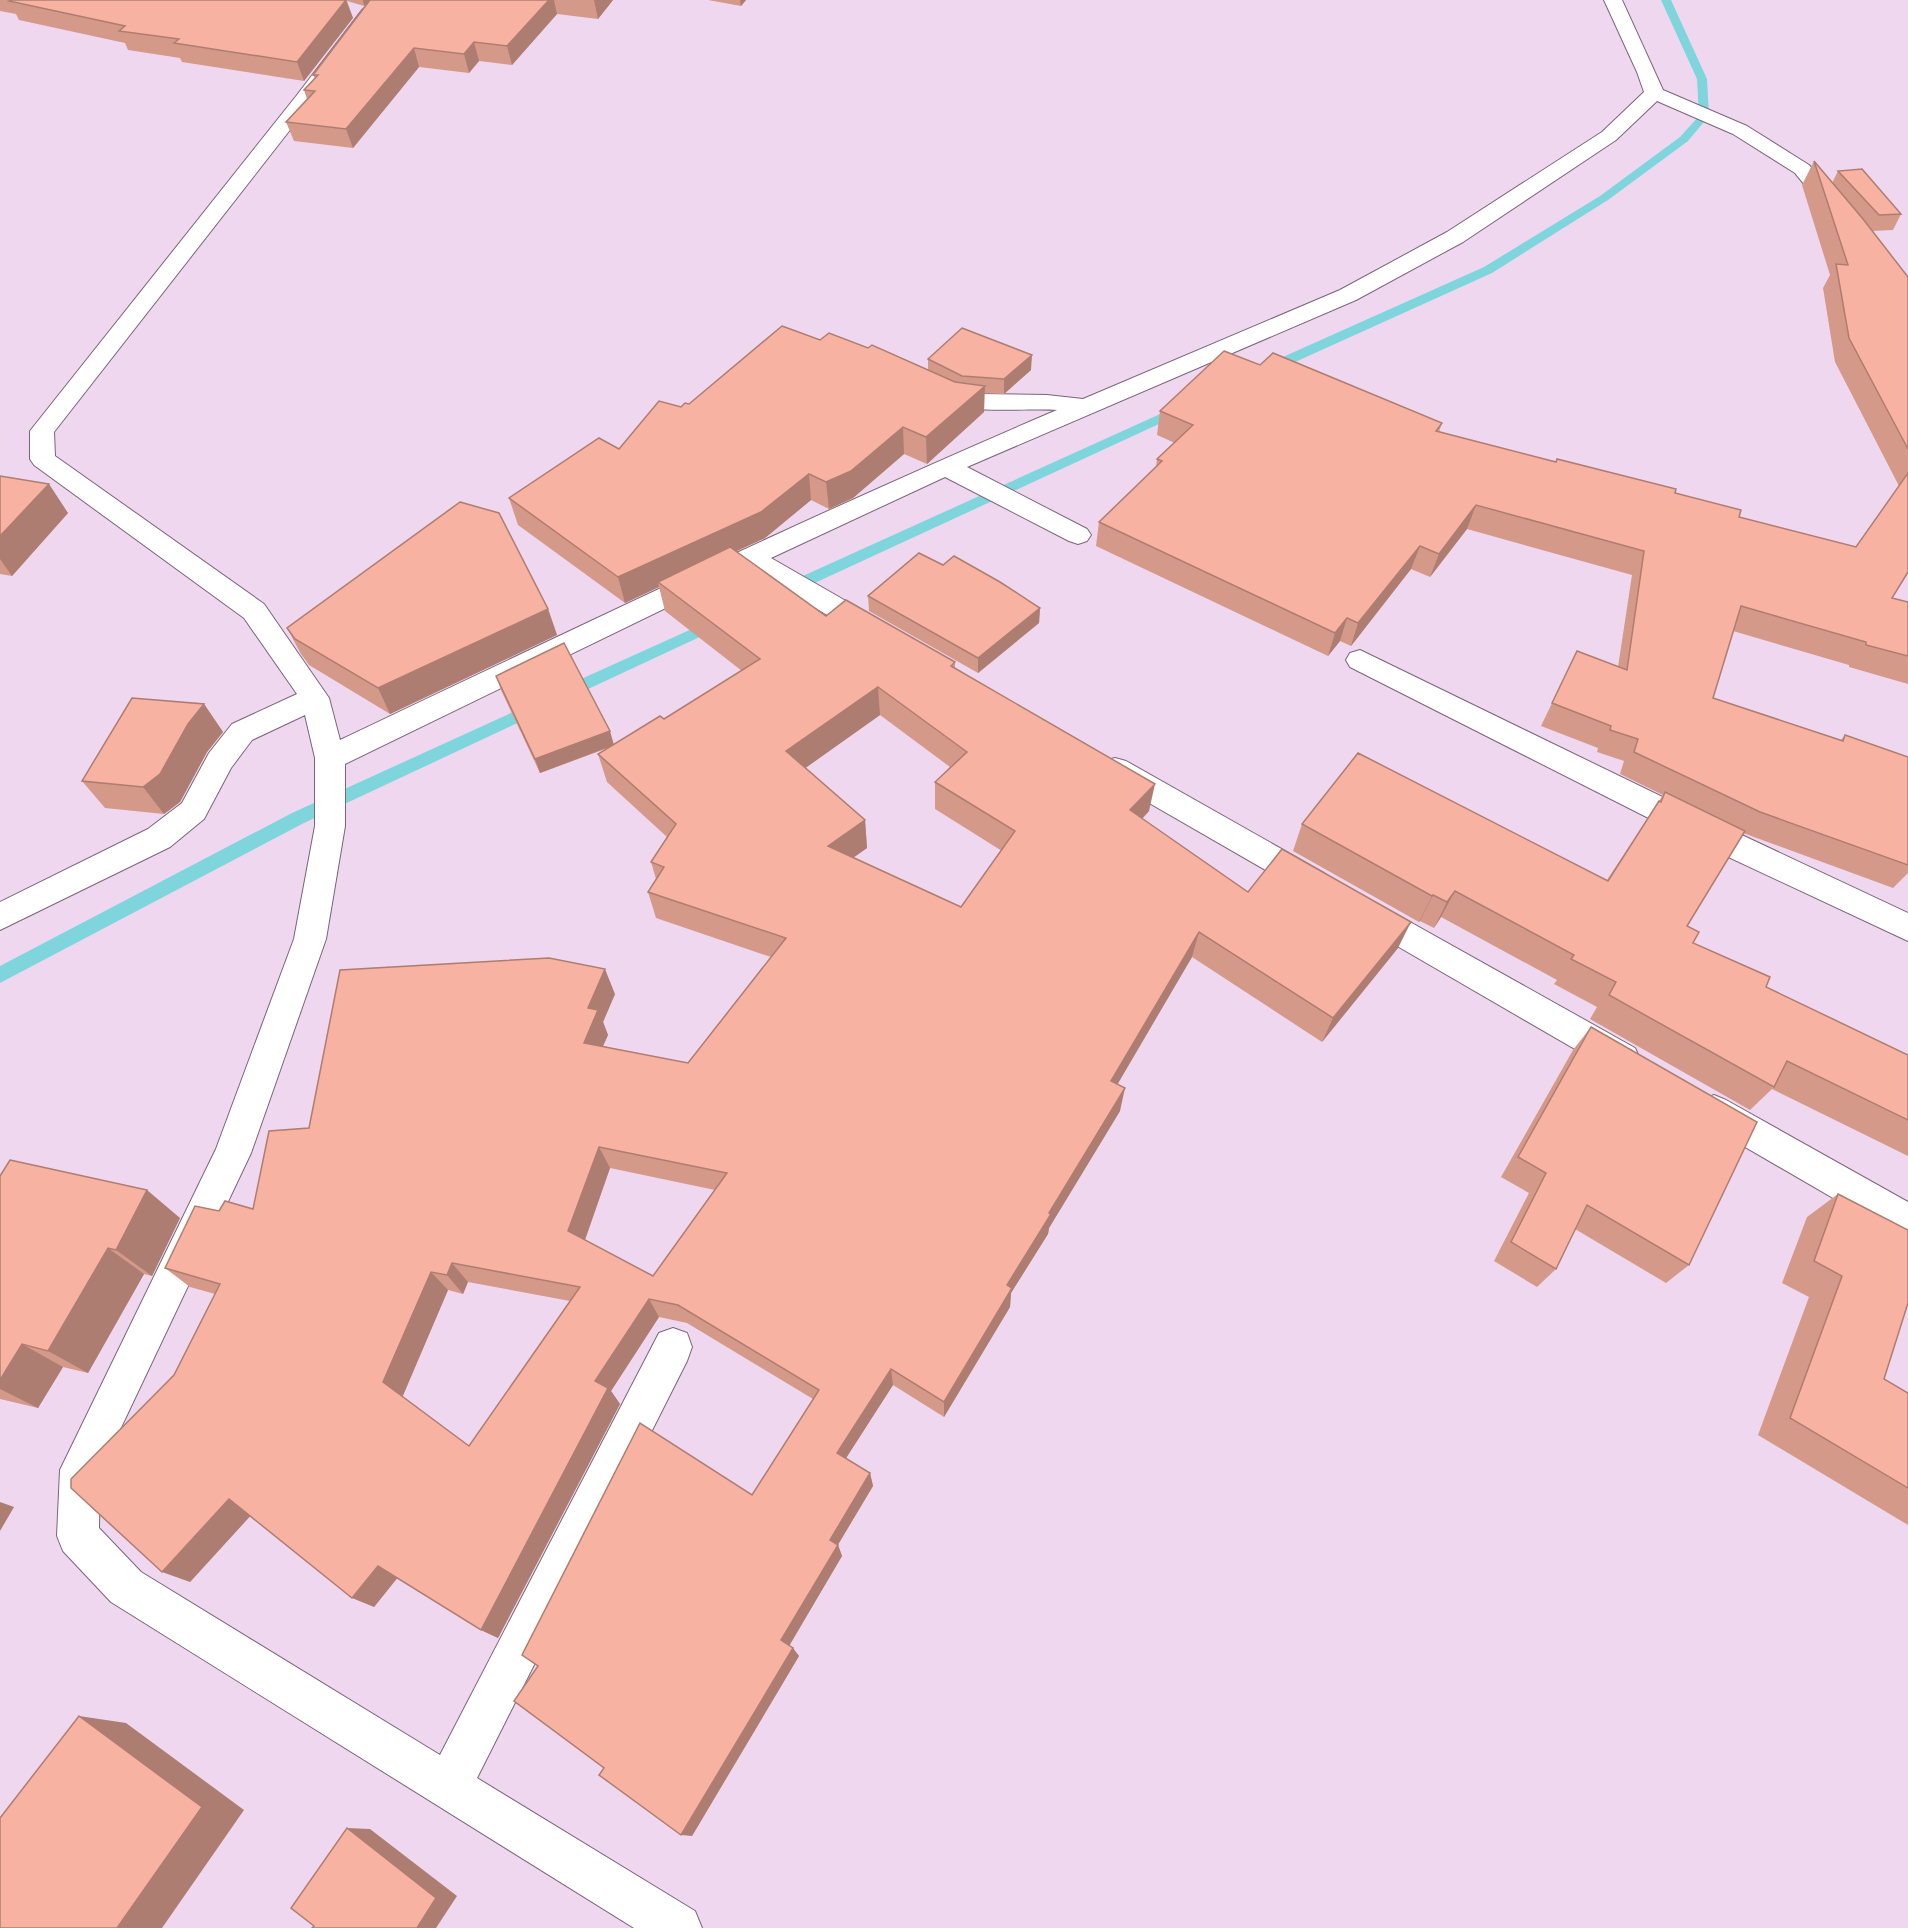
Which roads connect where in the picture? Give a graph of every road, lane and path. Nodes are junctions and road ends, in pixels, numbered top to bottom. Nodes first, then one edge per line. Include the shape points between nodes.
1 (1612, 0) edge
2 (368, 8) edge
3 (1654, 93) junction
4 (1853, 228) edge
5 (925, 384) edge
6 (1086, 407) junction
7 (946, 466) junction
8 (1078, 535) dead end
9 (749, 557) junction
10 (899, 644) edge
11 (1360, 660) dead end
12 (315, 698) junction
13 (1093, 756) edge
14 (330, 758) junction
15 (0, 917) edge
16 (1908, 928) edge
17 (1650, 1075) edge
18 (1691, 1098) edge
19 (1908, 1222) edge
20 (673, 1347) dead end
21 (449, 1786) junction
22 (678, 1928) edge

1 - 3 street
2 - 12 street via 297,109 42,432 43,459 254,611
3 - 4 street via 1740,130 1802,170
3 - 6 street via 1609,136 1455,237 1348,295
5 - 6 street via 956,400
6 - 7 street
7 - 8 street
7 - 9 street
9 - 10 street
9 - 14 street
11 - 16 street
12 - 14 street
12 - 15 street via 242,732 220,761 194,811 159,838
13 - 17 street
14 - 21 street via 330,826 310,939 233,1153 80,1470 78,1536 126,1587
18 - 19 street
20 - 21 street
21 - 22 street

